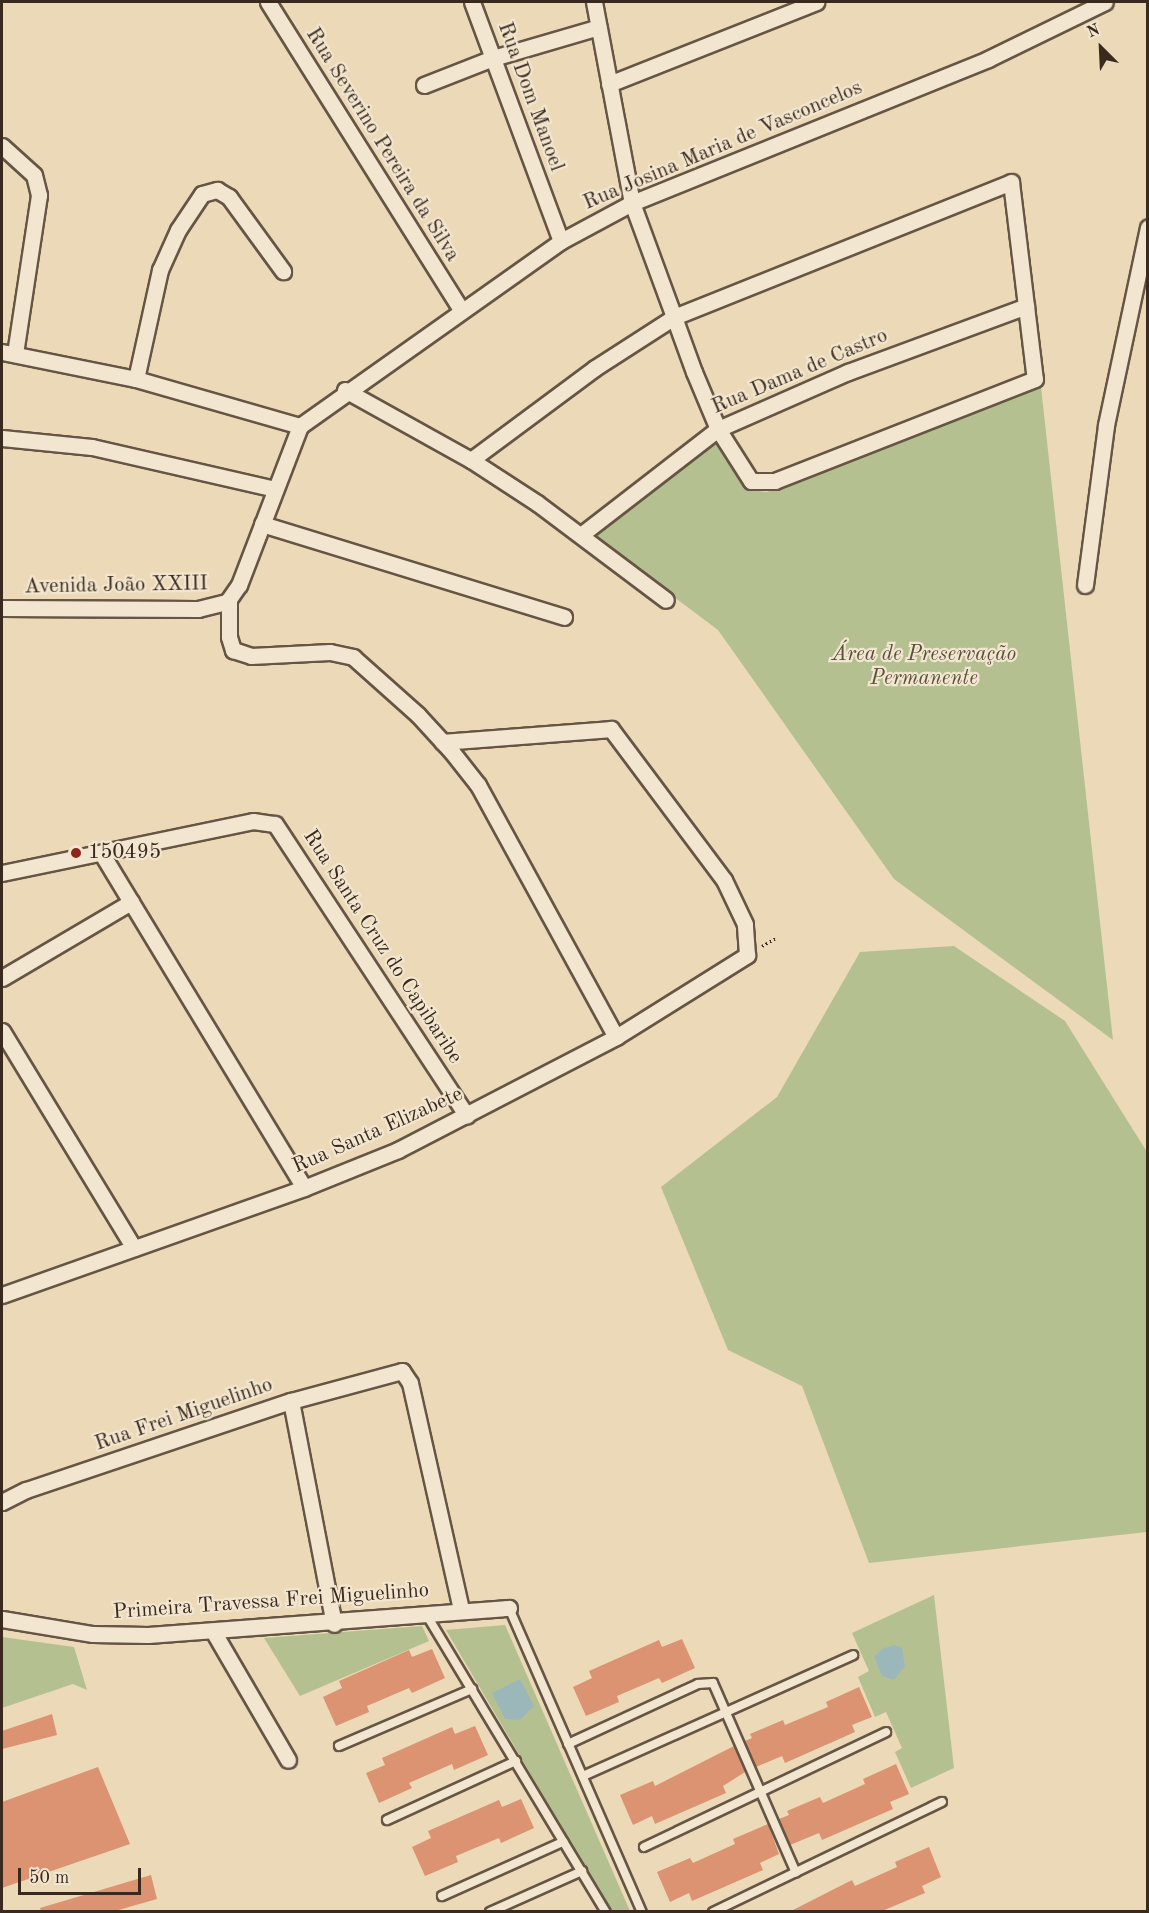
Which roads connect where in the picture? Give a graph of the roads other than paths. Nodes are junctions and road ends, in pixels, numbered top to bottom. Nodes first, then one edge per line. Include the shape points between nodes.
1 (268, 2) edge
2 (472, 2) edge
3 (594, 2) edge
4 (816, 2) edge
5 (1105, 2) edge
6 (599, 27) junction
7 (493, 58) junction
8 (609, 84) junction
9 (424, 85) dead end
10 (2, 146) edge
11 (632, 203) junction
12 (1148, 227) edge
13 (561, 241) junction
14 (284, 271) dead end
15 (1026, 306) junction
16 (461, 310) junction
17 (674, 317) junction
18 (8, 353) edge
19 (136, 379) junction
20 (345, 390) junction
21 (300, 426) junction
22 (718, 429) junction
23 (2, 438) edge
24 (471, 460) junction
25 (275, 489) junction
26 (262, 524) junction
27 (582, 534) junction
28 (1085, 585) dead end
29 (666, 600) dead end
30 (230, 601) junction
31 (2, 608) edge
32 (564, 617) dead end
33 (442, 742) junction
34 (102, 854) junction
35 (2, 873) edge
36 (131, 902) junction
37 (2, 978) edge
38 (2, 1031) edge
39 (616, 1037) junction
40 (467, 1116) junction
41 (304, 1188) junction
42 (134, 1248) junction
43 (2, 1295) edge
44 (291, 1401) junction
45 (2, 1502) edge
46 (509, 1608) joint
47 (460, 1610) junction
48 (426, 1614) junction
49 (2, 1619) edge
50 (334, 1624) junction
51 (213, 1630) junction
52 (853, 1655) dead end
53 (472, 1689) junction
54 (727, 1712) junction
55 (886, 1732) dead end
56 (568, 1744) junction
57 (339, 1746) dead end
58 (288, 1760) dead end
59 (516, 1761) junction
60 (583, 1776) junction
61 (762, 1794) junction
62 (942, 1802) dead end
63 (387, 1820) dead end
64 (563, 1842) junction
65 (644, 1846) dead end
66 (582, 1871) junction
67 (796, 1873) junction
68 (442, 1896) dead end
69 (490, 1911) edge
70 (606, 1911) edge
71 (642, 1911) edge
72 (712, 1911) edge

1 - 16 street, Rua Severino Pereira da Silva
2 - 7 street, Rua Dom Manoel
3 - 6 street
4 - 8 street
5 - 11 street, Rua Josina Maria de Vasconcelos via 988,59
6 - 7 street
6 - 8 street
7 - 9 street
7 - 13 street, Rua Dom Manoel
8 - 11 street
10 - 18 street via 34,175 38,206
11 - 13 street, Rua Josina Maria de Vasconcelos
11 - 17 street
12 - 28 street via 1106,425
13 - 16 street, Rua Josina Maria de Vasconcelos
14 - 19 street via 229,197 217,190 202,194 178,230 160,270
15 - 17 street via 1011,182
15 - 22 street, Rua Dama de Castro via 848,372
15 - 22 street via 1035,379 765,483 754,483 746,475
16 - 20 street, Rua Josina Maria de Vasconcelos
17 - 22 street
17 - 24 street via 595,368
18 - 19 street
19 - 21 street
20 - 21 street, Rua Josina Maria de Vasconcelos
20 - 24 street
21 - 25 street, Rua Josina Maria de Vasconcelos
22 - 27 street, Rua Dama de Castro
23 - 25 street via 92,447
24 - 27 street
25 - 26 street, Rua Josina Maria de Vasconcelos
26 - 30 street, Rua Josina Maria de Vasconcelos
26 - 32 street
27 - 29 street
30 - 31 street, Avenida João XXIII via 198,609
30 - 33 street via 229,642 233,650 251,656 330,652 353,657
33 - 39 street via 478,784
33 - 39 street, Rua Santa Elizabete via 611,729 724,880 745,924 747,955
34 - 35 street
34 - 36 street
34 - 40 street, Rua Santa Cruz do Capibaribe via 266,820 281,831
36 - 37 street
36 - 41 street
38 - 42 street
39 - 40 street, Rua Santa Elizabete
40 - 41 street, Rua Santa Elizabete via 398,1150
41 - 42 street, Rua Santa Elizabete
42 - 43 street, Rua Santa Elizabete
44 - 45 street, Rua Frei Miguelinho via 26,1490
44 - 47 street, Rua Frei Miguelinho via 402,1371 410,1383
44 - 50 street
46 - 47 street, Primeira Travessa Frei Miguelinho
46 - 56 lane
47 - 48 street, Primeira Travessa Frei Miguelinho
48 - 50 street, Primeira Travessa Frei Miguelinho
48 - 53 lane
49 - 51 street, Primeira Travessa Frei Miguelinho via 93,1634
50 - 51 street, Primeira Travessa Frei Miguelinho
51 - 58 street
52 - 54 lane
53 - 57 lane
53 - 59 lane
54 - 56 lane via 713,1683 705,1681
54 - 60 lane
54 - 61 lane
55 - 61 lane
56 - 60 lane
59 - 63 lane
59 - 64 lane
60 - 71 lane
61 - 65 lane
61 - 67 lane
62 - 67 lane
64 - 66 lane
64 - 68 lane
66 - 69 lane
66 - 70 lane
67 - 72 lane

